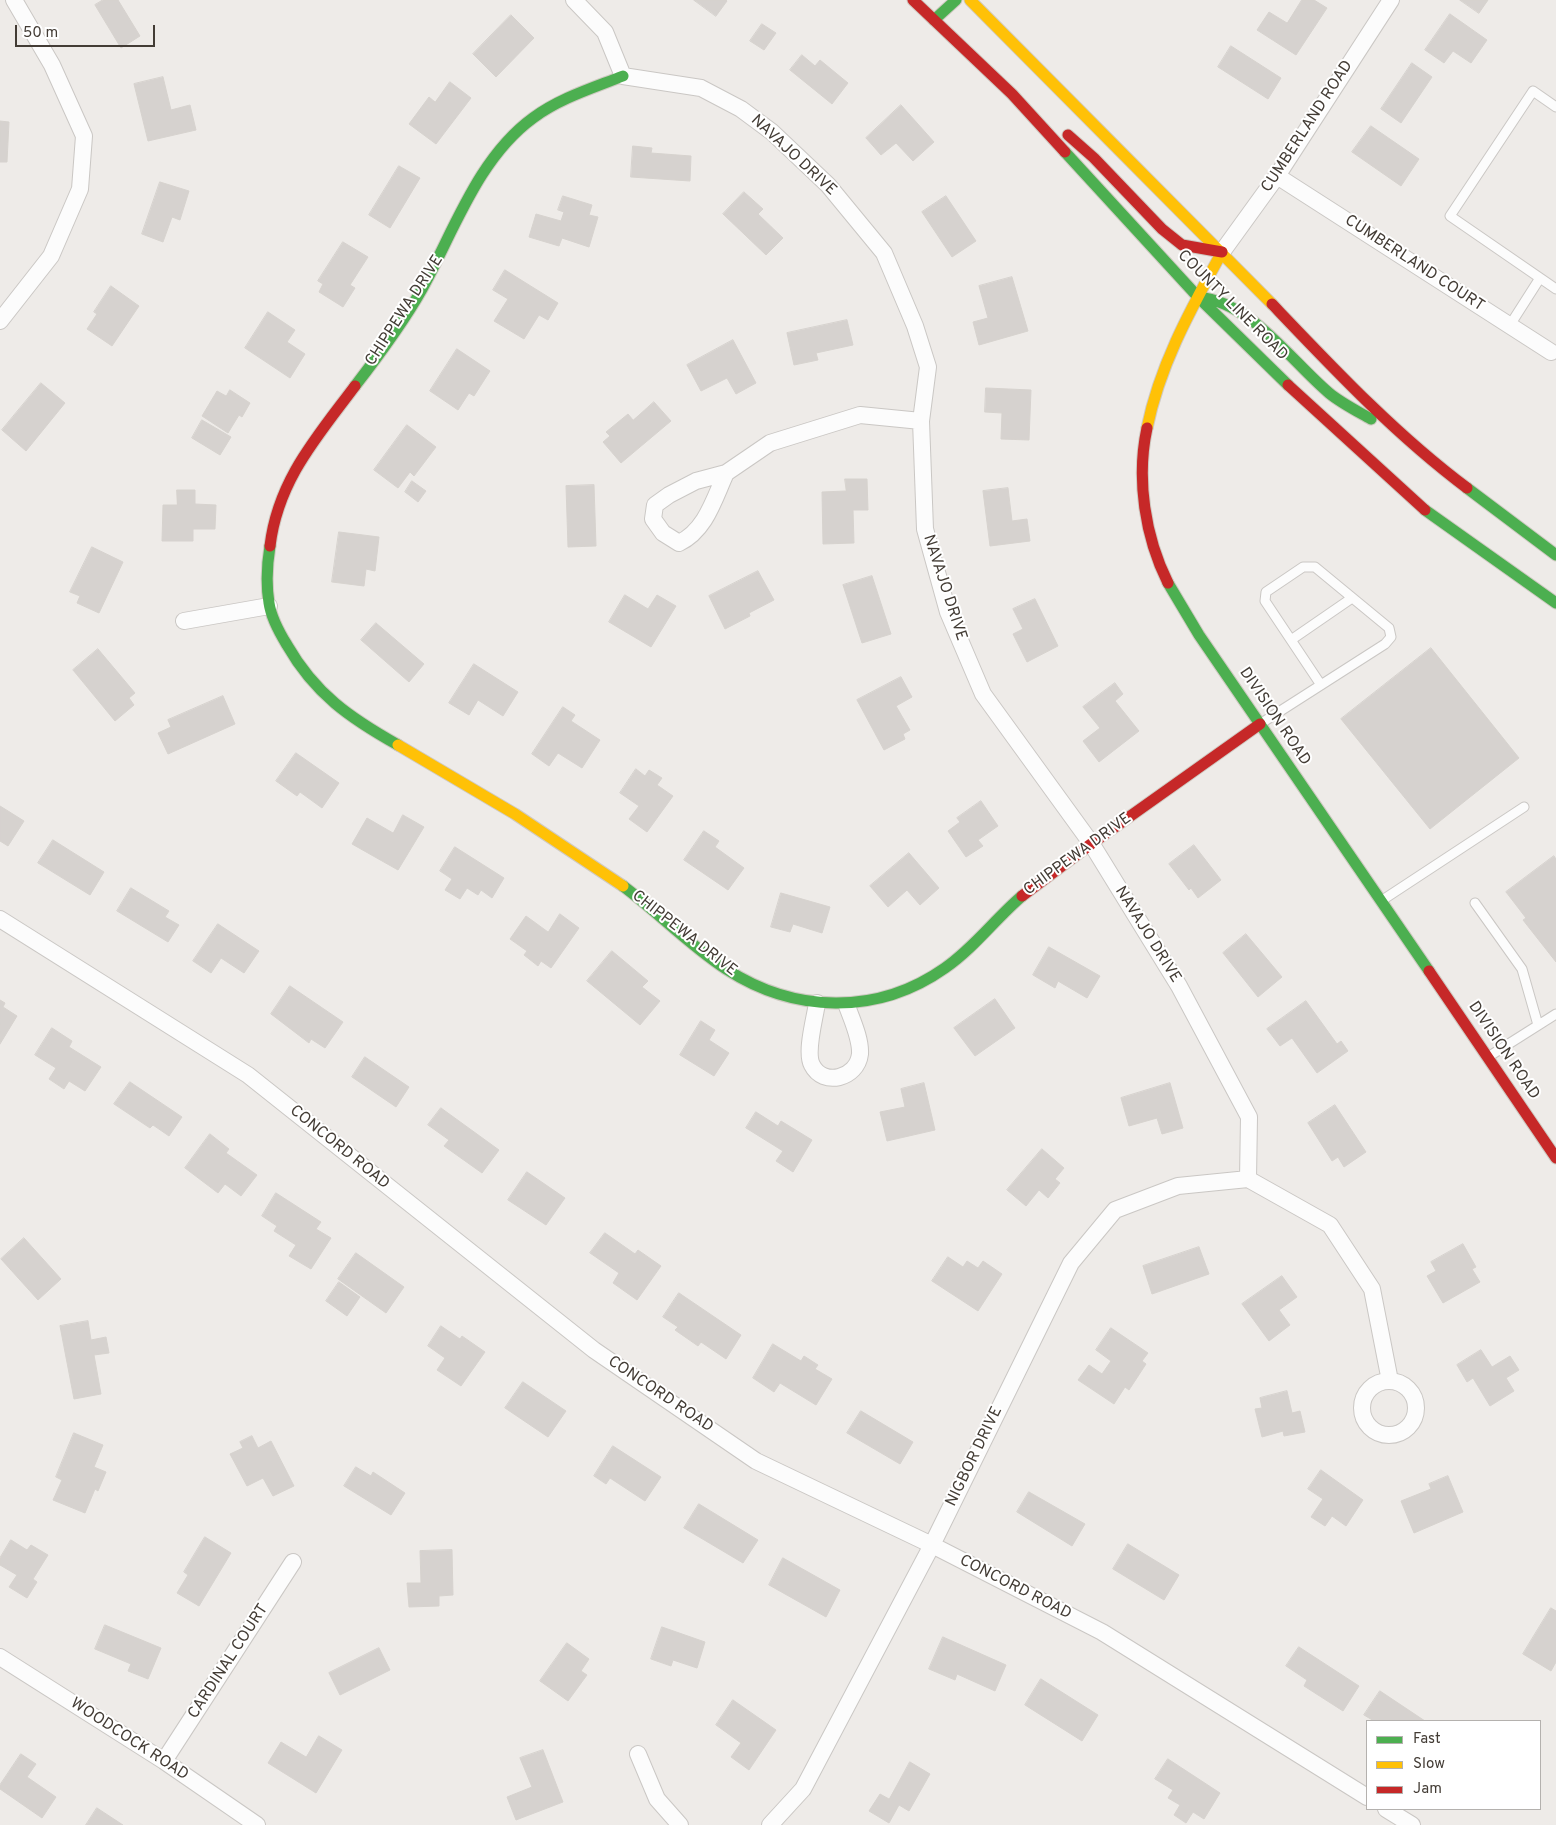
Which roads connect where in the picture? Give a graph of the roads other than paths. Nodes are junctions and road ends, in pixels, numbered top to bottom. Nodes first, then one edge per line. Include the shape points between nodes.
1 (14, 0) edge
2 (574, 0) edge
3 (913, 0) edge
4 (956, 0) edge
5 (970, 0) edge
6 (1391, 0) edge
7 (934, 20) junction
8 (623, 76) junction
9 (1012, 94) junction
10 (1556, 107) edge
11 (1277, 176) junction
12 (1222, 252) junction
13 (1540, 278) junction
14 (1556, 288) edge
15 (1198, 297) junction
16 (0, 322) edge
17 (1510, 325) junction
18 (1551, 352) dead end
19 (921, 421) junction
20 (1415, 446) junction
21 (726, 473) junction
22 (1556, 555) edge
23 (1352, 598) junction
24 (1556, 603) edge
25 (270, 606) junction
26 (184, 621) dead end
27 (1291, 640) junction
28 (1321, 685) junction
29 (1260, 724) junction
30 (1524, 808) dead end
31 (1091, 843) junction
32 (1381, 901) junction
33 (1475, 902) dead end
34 (0, 919) edge
35 (817, 1003) junction
36 (847, 1006) junction
37 (1556, 1014) edge
38 (1538, 1025) junction
39 (1488, 1058) junction
40 (1556, 1158) edge
41 (1248, 1179) junction
42 (1390, 1381) dead end
43 (932, 1545) junction
44 (293, 1562) dead end
45 (0, 1657) edge
46 (638, 1754) dead end
47 (164, 1761) junction
48 (1366, 1796) edge
49 (1388, 1810) edge
50 (257, 1825) edge
51 (680, 1825) edge
52 (770, 1825) edge
53 (1412, 1825) edge

1 - 16 street via 52,64 84,136 80,189 51,256
2 - 8 street via 605,32
3 - 7 street, COUNTY LINE ROAD
4 - 7 street
5 - 12 street, COUNTY LINE ROAD via 1146,180
6 - 11 street, CUMBERLAND ROAD
7 - 9 street, COUNTY LINE ROAD
8 - 19 street, NAVAJO DRIVE via 701,88 772,132 828,184 884,253 915,326 928,367
8 - 25 street, CHIPPEWA DRIVE via 545,111 525,124 496,156 410,310 318,435 278,504 270,541
9 - 12 street via 1094,158 1182,246
9 - 15 street, COUNTY LINE ROAD
10 - 13 lane via 1533,91 1450,216
11 - 12 street, CUMBERLAND ROAD
11 - 17 street, CUMBERLAND COURT
12 - 15 street, DIVISION ROAD
12 - 20 street, COUNTY LINE ROAD via 1361,397
13 - 14 lane
13 - 17 lane
15 - 20 street via 1215,298 1232,305 1258,324 1330,394
15 - 24 street, COUNTY LINE ROAD via 1327,423 1424,510
15 - 29 street, DIVISION ROAD via 1179,330 1148,417 1141,474 1146,518 1155,554 1173,593
17 - 18 street, CUMBERLAND COURT
19 - 21 street via 860,416 770,442
19 - 31 street, NAVAJO DRIVE via 925,529 948,612 983,694
20 - 22 street, COUNTY LINE ROAD
21 - 21 street via 696,481 656,505 653,519 663,533 679,543 702,526
23 - 27 lane
23 - 27 lane via 1315,567 1303,567 1266,592 1265,601
23 - 28 lane via 1388,628 1392,637
25 - 26 street
25 - 35 street, CHIPPEWA DRIVE via 302,670 321,693 349,715 489,797 623,886 730,973 767,991
27 - 28 lane
28 - 29 lane
29 - 31 street, CHIPPEWA DRIVE
29 - 32 street, DIVISION ROAD
30 - 32 lane
31 - 36 street, CHIPPEWA DRIVE via 1016,900 964,955 939,975 909,991
31 - 41 street, NAVAJO DRIVE via 1179,986 1249,1117
32 - 39 street, DIVISION ROAD
33 - 38 lane via 1522,969
34 - 43 street, CONCORD ROAD via 248,1075 594,1350 756,1461
35 - 36 street, CHIPPEWA DRIVE
35 - 36 street via 809,1053 812,1065 821,1075 834,1078 852,1073 858,1064 860,1052
37 - 38 lane
38 - 39 lane
39 - 40 street, DIVISION ROAD
41 - 42 street via 1330,1225 1372,1289
41 - 43 street, NIGBOR DRIVE via 1178,1186 1115,1210 1071,1263
43 - 48 street, CONCORD ROAD via 1102,1632
43 - 52 street, NIGBOR DRIVE via 803,1789
44 - 47 street, CARDINAL COURT
45 - 47 street, WOODCOCK ROAD
46 - 51 street via 657,1799
47 - 50 street, WOODCOCK ROAD
49 - 53 street

